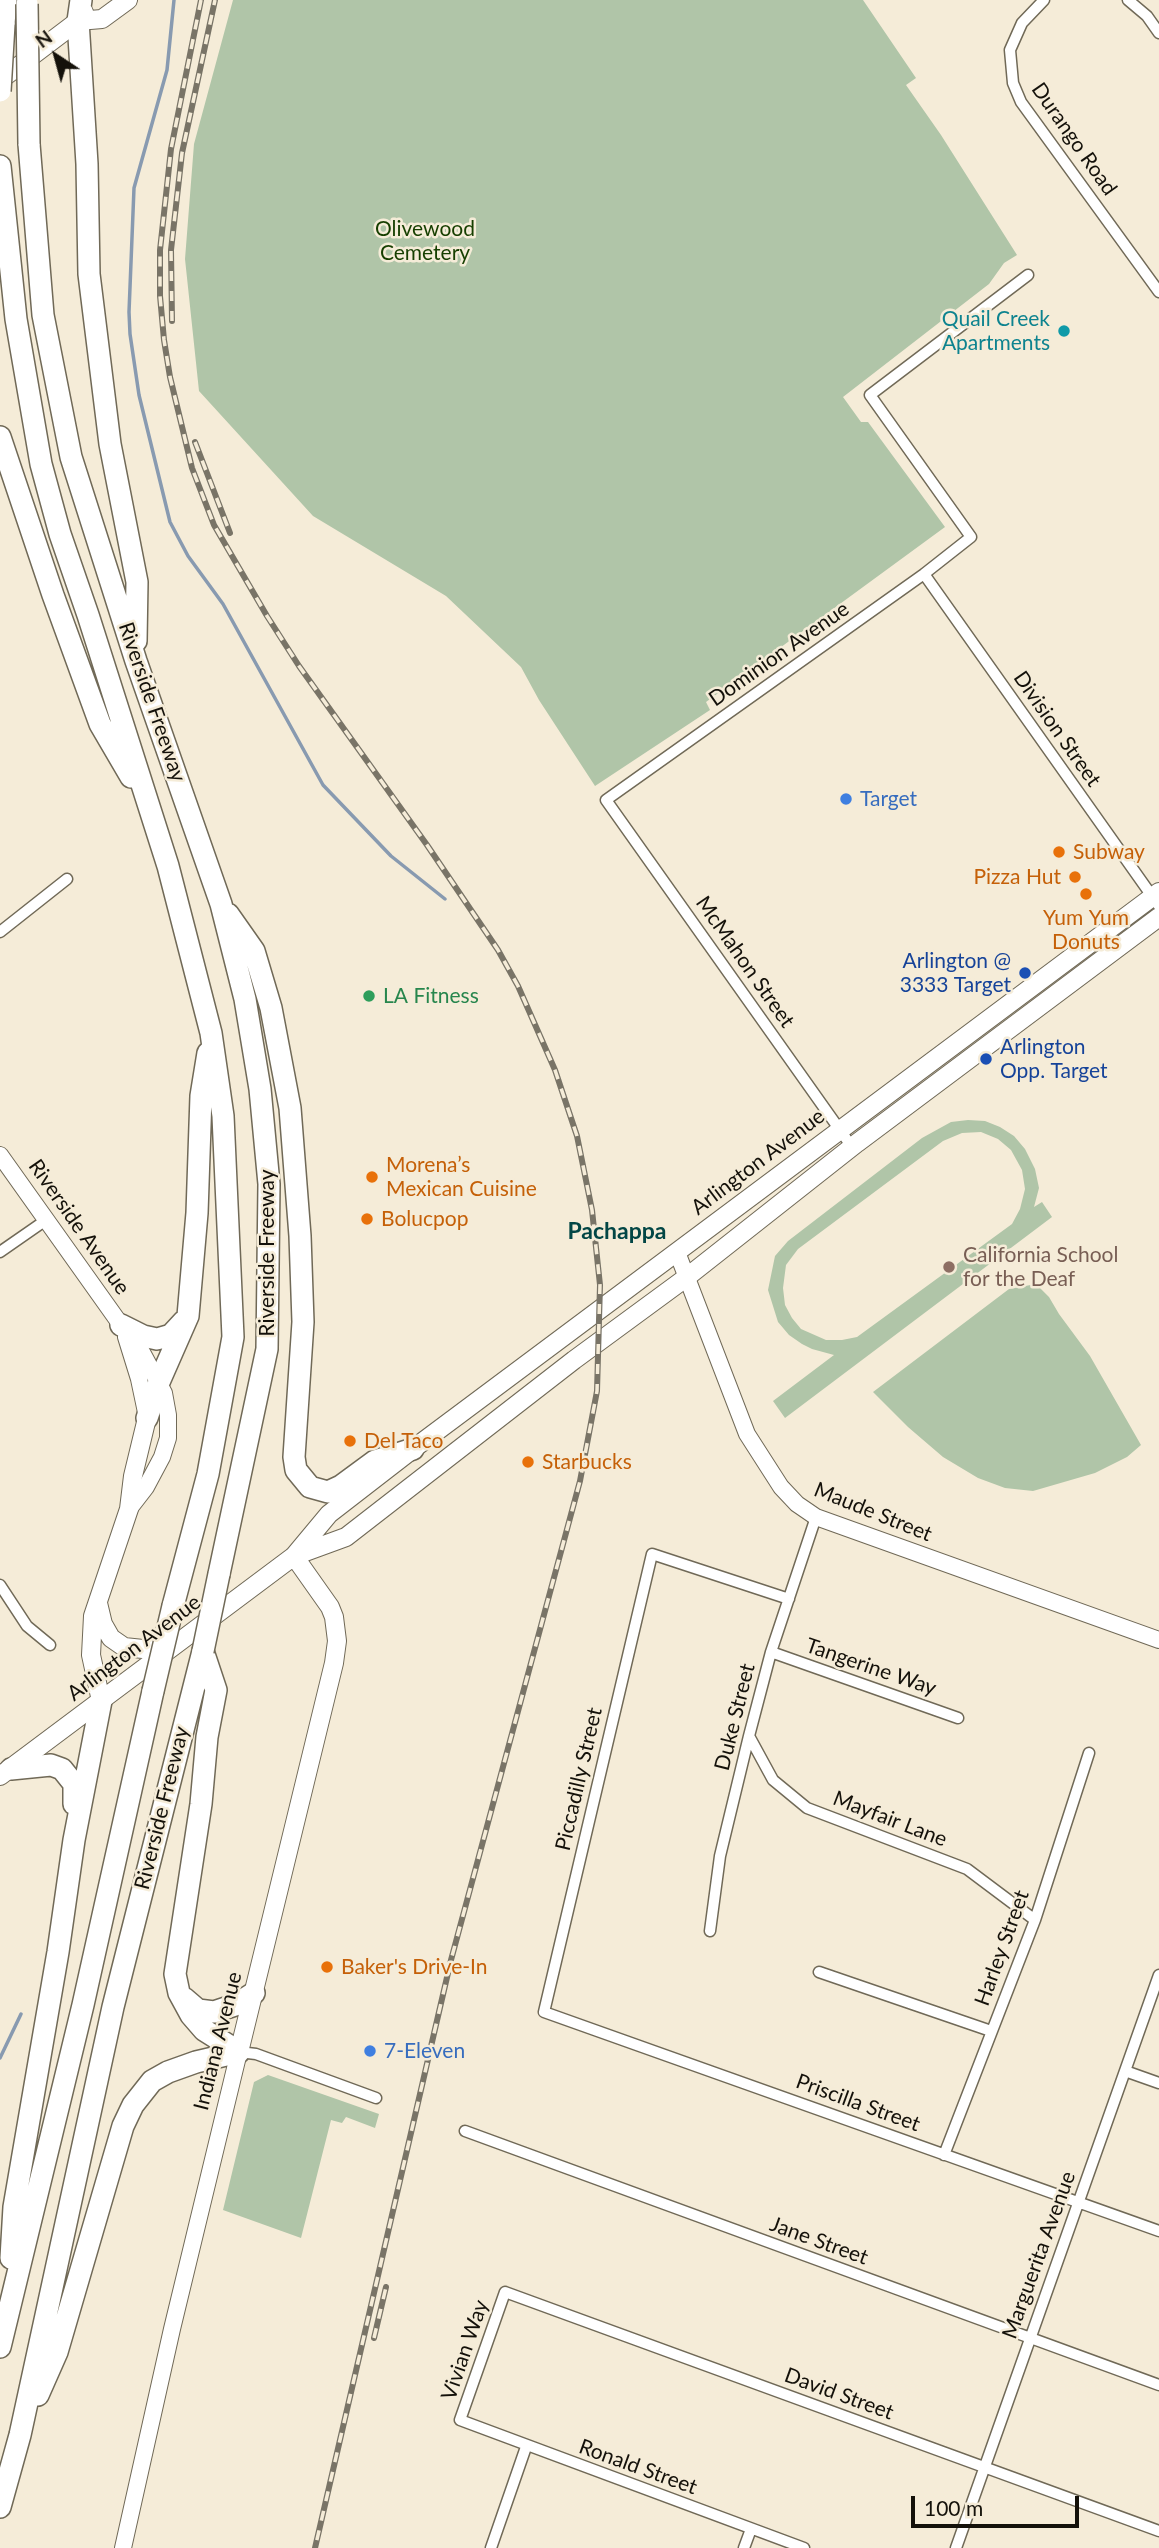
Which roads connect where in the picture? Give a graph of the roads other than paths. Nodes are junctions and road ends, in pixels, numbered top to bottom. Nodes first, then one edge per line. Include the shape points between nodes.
1 (91, 0) edge
2 (128, 0) edge
3 (1044, 0) edge
4 (1128, 0) edge
5 (20, 1) edge
6 (79, 10) edge
7 (1159, 33) edge
8 (0, 80) edge
9 (0, 91) edge
10 (0, 166) edge
11 (1028, 275) dead end
12 (1159, 292) edge
13 (0, 437) edge
14 (924, 575) junction
15 (136, 661) junction
16 (606, 800) joint
17 (151, 812) junction
18 (67, 880) dead end
19 (1157, 898) edge
20 (221, 904) junction
21 (1159, 917) edge
22 (0, 932) edge
23 (211, 1033) junction
24 (840, 1129) junction
25 (852, 1147) junction
26 (0, 1155) edge
27 (46, 1220) junction
28 (0, 1252) edge
29 (677, 1252) junction
30 (687, 1277) junction
31 (188, 1317) junction
32 (121, 1325) junction
33 (159, 1382) junction
34 (147, 1418) junction
35 (413, 1448) junction
36 (130, 1509) junction
37 (816, 1517) junction
38 (294, 1556) junction
39 (0, 1586) edge
40 (789, 1599) junction
41 (97, 1602) junction
42 (1159, 1640) edge
43 (178, 1642) junction
44 (50, 1646) dead end
45 (203, 1651) junction
46 (771, 1652) junction
47 (101, 1701) junction
48 (958, 1718) dead end
49 (750, 1736) junction
50 (1089, 1753) dead end
51 (5, 1772) edge
52 (74, 1840) junction
53 (1035, 1920) junction
54 (710, 1931) dead end
55 (819, 1972) dead end
56 (1159, 1975) edge
57 (179, 1993) junction
58 (254, 1993) junction
59 (544, 2012) joint
60 (991, 2031) junction
61 (239, 2052) junction
62 (1125, 2071) junction
63 (1159, 2083) edge
64 (376, 2098) dead end
65 (466, 2131) dead end
66 (944, 2155) junction
67 (1078, 2202) junction
68 (1159, 2231) edge
69 (505, 2292) joint
70 (8, 2311) junction
71 (1030, 2339) junction
72 (0, 2347) edge
73 (1159, 2385) edge
74 (460, 2420) joint
75 (20, 2435) junction
76 (526, 2447) junction
77 (984, 2468) junction
78 (0, 2507) edge
79 (751, 2529) junction
80 (1159, 2531) edge
81 (123, 2548) edge
82 (491, 2548) edge
83 (744, 2548) edge
84 (804, 2548) edge
85 (956, 2548) edge

1 - 6 main road
2 - 6 main road via 102,19
3 - 12 street, Durango Road via 1022,23 1010,50 1013,83 1021,102
4 - 7 street
5 - 9 highway, Riverside Freeway, bridge via 4,24
5 - 15 highway, Riverside Freeway, bridge via 43,315 71,457
6 - 8 main road
6 - 15 highway via 89,274 110,444 137,582
10 - 17 highway, Riverside Freeway via 16,319 41,464
11 - 14 street, Dominion Avenue via 870,395 971,537
13 - 17 highway via 100,724
14 - 16 street, Dominion Avenue
14 - 19 street, Division Street
15 - 20 highway, Riverside Freeway
16 - 24 street, McMahon Street
17 - 23 highway, Riverside Freeway
18 - 22 street
19 - 24 main road, Arlington Avenue
20 - 35 highway via 254,951 271,1008 290,1108 303,1322 296,1470 310,1487 328,1492 375,1461
20 - 45 highway, Riverside Freeway, bridge via 260,1089 269,1184 267,1349
21 - 25 main road, Arlington Avenue
23 - 31 highway via 201,1096
23 - 70 highway, Riverside Freeway, bridge via 223,1116 233,1337 208,1474
24 - 25 street, McMahon Street
24 - 29 main road, Arlington Avenue
25 - 30 main road, Arlington Avenue
26 - 27 main road, Riverside Avenue
27 - 28 street
27 - 32 main road, Riverside Avenue
29 - 30 main road, Maude Street
29 - 35 main road, Arlington Avenue
30 - 37 main road, Maude Street via 747,1434 781,1487
30 - 38 main road, Arlington Avenue via 346,1537
31 - 32 highway via 171,1335 158,1339
31 - 33 highway
32 - 33 main road, Riverside Avenue via 138,1343
32 - 34 main road, Riverside Avenue
33 - 34 highway
33 - 36 main road, Riverside Avenue via 168,1415 168,1438 146,1487
34 - 36 main road, Riverside Avenue
35 - 38 main road, Arlington Avenue via 329,1514
36 - 41 main road, Riverside Avenue
37 - 40 street, Duke Street
37 - 42 main road, Maude Street
38 - 43 main road, Arlington Avenue
38 - 58 main road, Indiana Avenue via 330,1606 337,1641
39 - 44 street via 27,1626
40 - 46 street, Duke Street
40 - 59 street, Piccadilly Street via 652,1554
41 - 43 main road via 111,1638 124,1647 143,1649
41 - 47 main road, Riverside Avenue via 90,1640
43 - 47 main road, Arlington Avenue
45 - 57 highway via 216,1690 175,1974
45 - 75 highway, Riverside Freeway via 113,2007
46 - 48 street, Tangerine Way
46 - 49 street, Duke Street
47 - 51 main road, Arlington Avenue
47 - 52 highway
49 - 53 street, Mayfair Lane via 773,1780 807,1808 967,1869
49 - 54 street, Duke Street via 720,1856
50 - 53 street, Harley Street
51 - 52 highway via 51,1765 62,1769 74,1784
52 - 70 highway via 14,2207
53 - 60 street, Harley Street
55 - 60 street
56 - 62 street, Marguerita Avenue
57 - 58 highway via 198,2010 214,2012
57 - 61 highway via 204,2030
58 - 61 main road, Indiana Avenue
59 - 66 street, Priscilla Street
60 - 66 street, Harley Street
61 - 64 street via 256,2054
61 - 75 highway via 196,2062 152,2081 133,2105 57,2352
61 - 81 main road, Indiana Avenue
62 - 63 street
62 - 67 street, Marguerita Avenue
65 - 71 street, Jane Street
66 - 67 street, Priscilla Street
67 - 68 street, Priscilla Street
67 - 71 street, Marguerita Avenue
69 - 74 street, Vivian Way
69 - 77 street, David Street
70 - 72 highway, Riverside Freeway
71 - 73 street, Jane Street
71 - 77 street, Marguerita Avenue
74 - 76 street, Ronald Street
75 - 78 highway, Riverside Freeway
76 - 79 street, Ronald Street
76 - 82 street
77 - 80 street, David Street
77 - 85 street, Marguerita Avenue
79 - 83 street
79 - 84 street, Ronald Street

